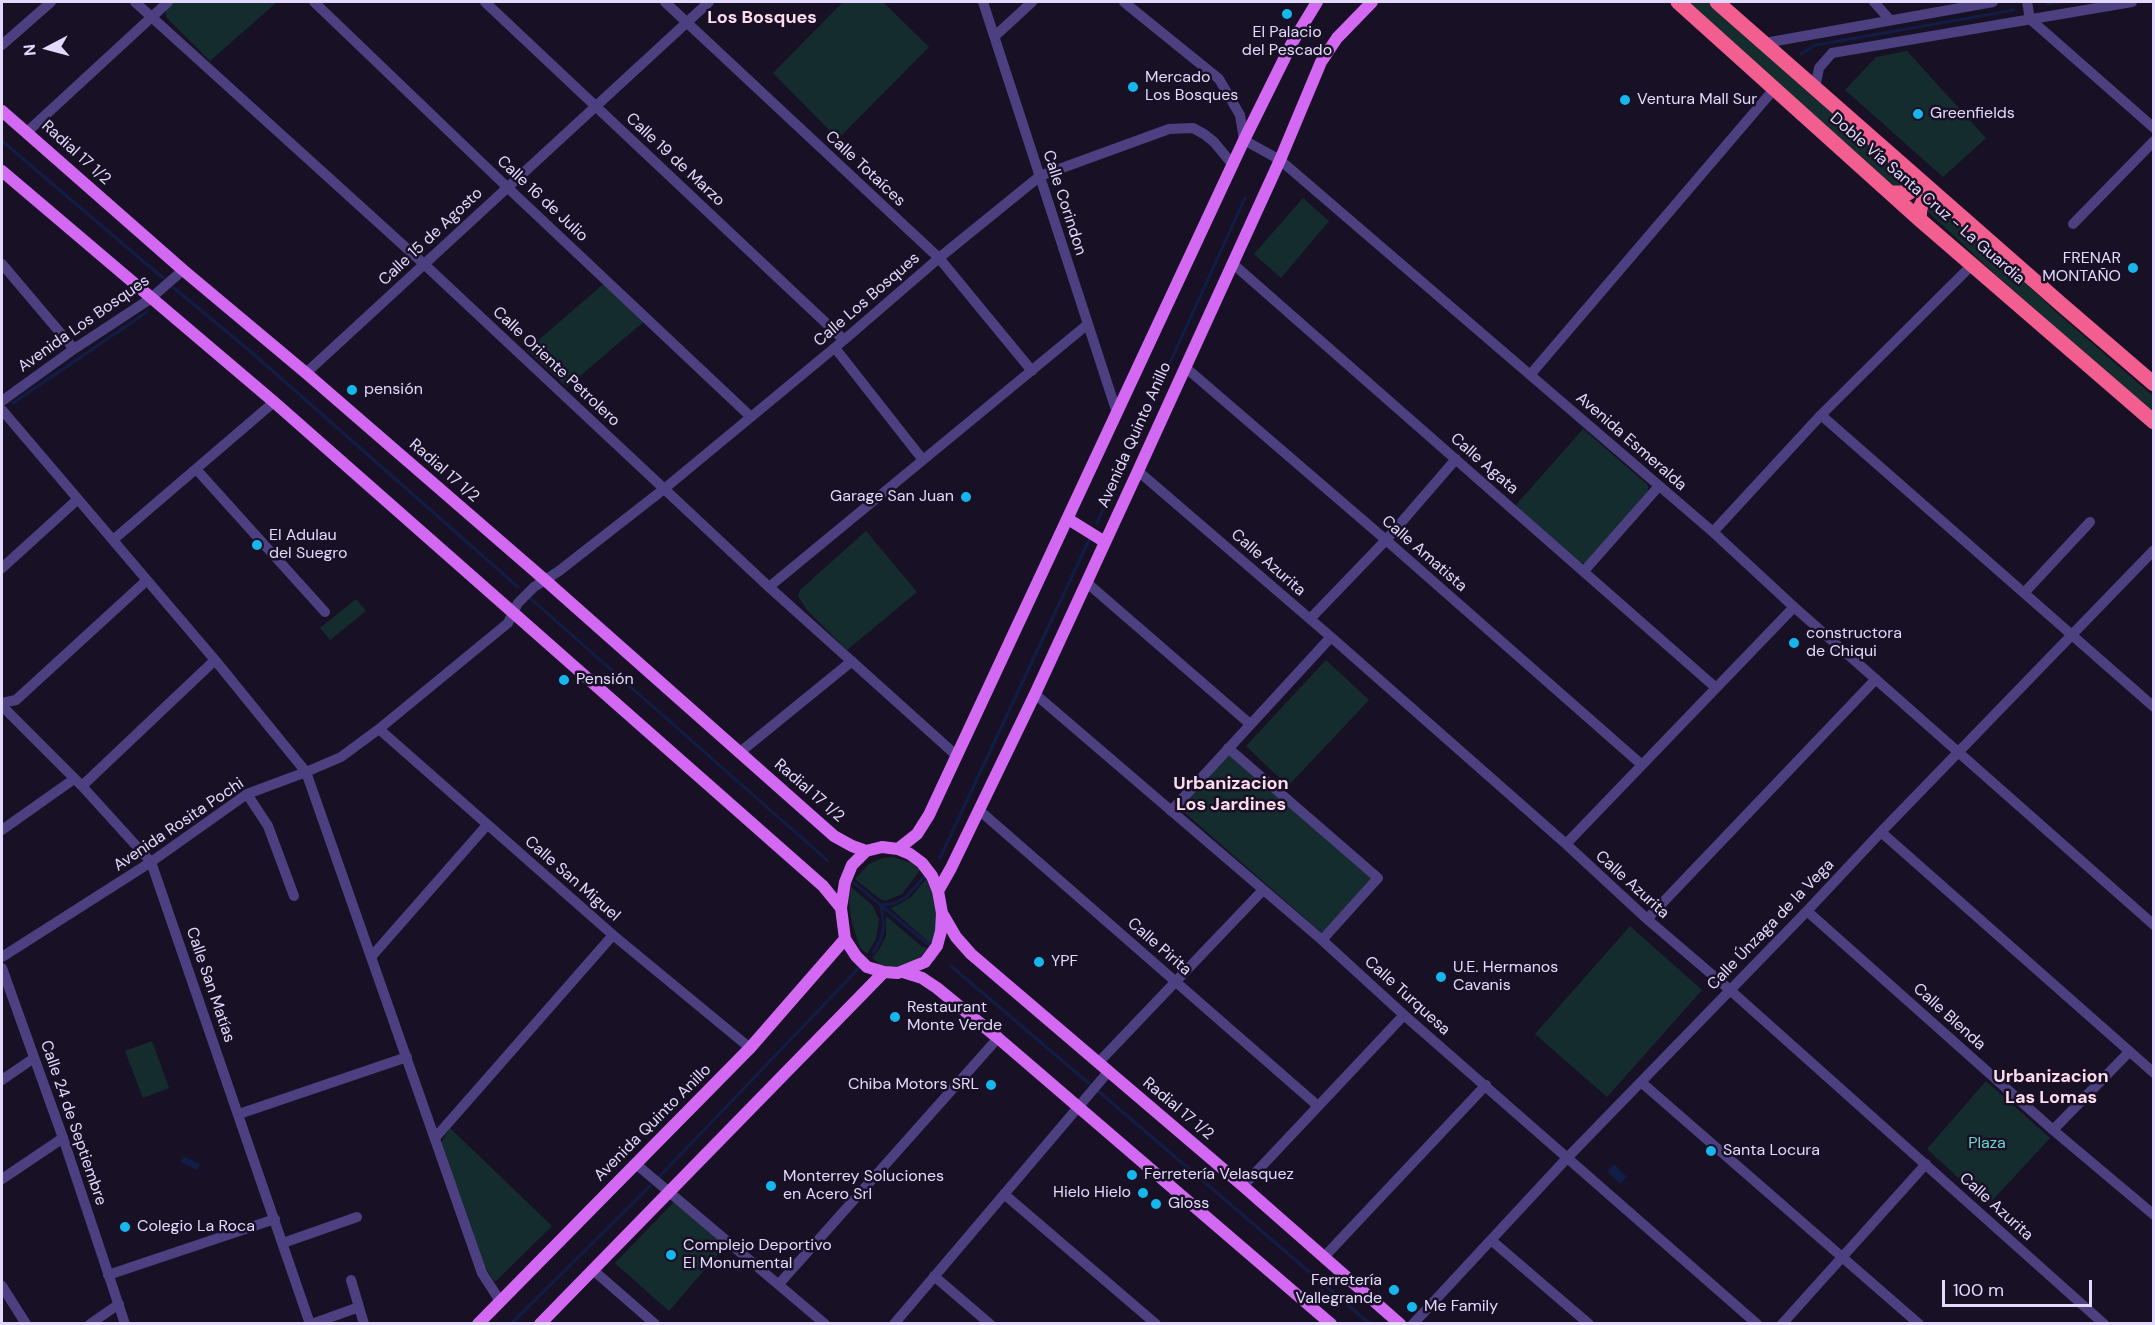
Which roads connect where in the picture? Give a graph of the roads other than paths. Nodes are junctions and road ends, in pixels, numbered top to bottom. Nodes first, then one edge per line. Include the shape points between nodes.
1 (51, 2) edge
2 (135, 2) edge
3 (168, 2) edge
4 (314, 2) edge
5 (485, 2) edge
6 (664, 2) edge
7 (709, 2) edge
8 (983, 2) edge
9 (1032, 2) edge
10 (1124, 2) edge
11 (1317, 2) edge
12 (1372, 2) edge
13 (1678, 2) edge
14 (1717, 2) edge
15 (1874, 2) edge
16 (1993, 2) edge
17 (2027, 2) edge
18 (2132, 2) edge
19 (152, 17) junction
20 (2030, 19) junction
21 (1890, 20) junction
22 (687, 22) junction
23 (995, 36) junction
24 (1765, 43) junction
25 (2, 45) edge
26 (1775, 88) junction
27 (1815, 88) junction
28 (596, 105) junction
29 (2, 111) edge
30 (2154, 128) edge
31 (27, 132) junction
32 (1244, 140) junction
33 (2154, 141) edge
34 (1280, 160) junction
35 (1233, 165) junction
36 (2, 171) edge
37 (1913, 174) junction
38 (1040, 176) junction
39 (507, 187) junction
40 (1892, 194) junction
41 (1945, 202) junction
42 (1919, 219) junction
43 (2073, 224) dead end
44 (939, 258) junction
45 (1232, 263) junction
46 (2, 264) edge
47 (424, 264) junction
48 (1972, 265) junction
49 (183, 270) junction
50 (150, 299) junction
51 (1088, 324) junction
52 (844, 340) junction
53 (835, 348) junction
54 (74, 349) junction
55 (1185, 367) junction
56 (1032, 371) junction
57 (306, 373) junction
58 (1530, 375) junction
59 (2154, 384) edge
60 (2, 401) edge
61 (274, 402) junction
62 (2, 410) edge
63 (1117, 413) junction
64 (1821, 415) junction
65 (751, 417) junction
66 (2154, 422) edge
67 (1456, 459) junction
68 (923, 460) junction
69 (196, 469) junction
70 (1138, 471) junction
71 (1659, 486) junction
72 (664, 489) junction
73 (78, 499) junction
74 (1068, 519) junction
75 (2090, 522) dead end
76 (1713, 532) junction
77 (113, 540) junction
78 (1386, 540) junction
79 (1105, 542) junction
80 (2154, 550) edge
81 (2, 568) edge
82 (1584, 571) junction
83 (146, 580) junction
84 (545, 580) junction
85 (1086, 582) junction
86 (769, 587) junction
87 (2024, 593) junction
88 (1794, 607) junction
89 (325, 612) dead end
90 (513, 612) junction
91 (1310, 619) junction
92 (2072, 635) junction
93 (1331, 637) junction
94 (215, 660) junction
95 (852, 661) junction
96 (1876, 679) junction
97 (1715, 687) junction
98 (1035, 694) junction
99 (2, 705) edge
100 (2154, 708) edge
101 (1250, 724) junction
102 (379, 729) junction
103 (1228, 748) junction
104 (739, 753) junction
105 (1957, 753) junction
106 (957, 756) junction
107 (1642, 765) junction
108 (306, 772) junction
109 (78, 783) junction
110 (247, 794) junction
111 (979, 810) junction
112 (1171, 811) junction
113 (487, 825) junction
114 (2, 830) edge
115 (1881, 832) junction
116 (1566, 844) junction
117 (898, 849) junction
118 (866, 851) junction
119 (151, 862) junction
120 (1263, 890) junction
121 (938, 891) junction
122 (294, 896) dead end
123 (841, 908) junction
124 (1807, 911) junction
125 (942, 913) junction
126 (1647, 919) junction
127 (2154, 926) edge
128 (613, 935) junction
129 (845, 939) junction
130 (1322, 940) junction
131 (372, 956) junction
132 (2, 957) edge
133 (2, 968) edge
134 (884, 972) junction
135 (903, 972) junction
136 (1176, 982) junction
137 (1730, 990) junction
138 (1404, 1015) junction
139 (998, 1038) junction
140 (750, 1048) junction
141 (2128, 1052) junction
142 (407, 1056) junction
143 (34, 1058) junction
144 (1102, 1072) junction
145 (2154, 1073) edge
146 (2, 1080) edge
147 (1641, 1082) junction
148 (1486, 1085) junction
149 (1080, 1104) junction
150 (1318, 1106) junction
151 (239, 1114) junction
152 (2053, 1130) junction
153 (63, 1138) junction
154 (435, 1138) junction
155 (1568, 1157) junction
156 (636, 1164) junction
157 (1926, 1164) junction
158 (2, 1179) edge
159 (1243, 1186) junction
160 (668, 1192) junction
161 (1004, 1194) junction
162 (2154, 1215) edge
163 (357, 1217) dead end
164 (274, 1219) junction
165 (1491, 1240) junction
166 (283, 1243) junction
167 (1324, 1257) junction
168 (1842, 1257) junction
169 (593, 1270) junction
170 (108, 1275) junction
171 (934, 1276) junction
172 (351, 1280) dead end
173 (778, 1284) junction
174 (2, 1287) edge
175 (500, 1301) junction
176 (119, 1304) junction
177 (359, 1306) junction
178 (26, 1323) edge
179 (90, 1323) edge
180 (125, 1323) edge
181 (311, 1323) edge
182 (364, 1323) edge
183 (478, 1323) edge
184 (540, 1323) edge
185 (656, 1323) edge
186 (825, 1323) edge
187 (894, 1323) edge
188 (990, 1323) edge
189 (1156, 1323) edge
190 (1331, 1323) edge
191 (1398, 1323) edge
192 (1413, 1323) edge
193 (1589, 1323) edge
194 (1757, 1323) edge
195 (1782, 1323) edge
196 (1919, 1323) edge
197 (2104, 1323) edge

1 - 25 street
2 - 19 street, Calle Oriente Petrolero
3 - 19 street
4 - 39 street, Calle 16 de Julio
5 - 28 street, Calle 19 de Marzo
6 - 22 street, Calle Totaíces
7 - 22 street, Calle 15 de Agosto
8 - 23 street, Calle Corindon
9 - 23 street
10 - 32 street via 1219,79 1240,115
11 - 32 main road, Avenida Quinto Anillo
12 - 34 main road, Avenida Quinto Anillo via 1337,38 1321,62
13 - 26 highway, Doble Vía Santa Cruz - La Guardia
14 - 24 highway, Doble Vía Santa Cruz - La Guardia
15 - 21 street
16 - 21 street
17 - 20 street
18 - 20 street
19 - 31 street
19 - 47 street, Calle Oriente Petrolero
20 - 27 street via 1832,53 1819,68
20 - 30 street
21 - 24 street
22 - 28 street, Calle 15 de Agosto
22 - 44 street, Calle Totaíces
23 - 38 street, Calle Corindon
24 - 27 highway, Doble Vía Santa Cruz - La Guardia
26 - 40 highway, Doble Vía Santa Cruz - La Guardia
26 - 58 street
27 - 37 highway, Doble Vía Santa Cruz - La Guardia
28 - 39 street, Calle 15 de Agosto
28 - 52 street, Calle 19 de Marzo
29 - 31 main road, Radial 17 1/2
31 - 49 main road, Radial 17 1/2
32 - 34 street
32 - 35 main road, Avenida Quinto Anillo
33 - 43 street
34 - 45 main road, Avenida Quinto Anillo
34 - 58 street, Avenida Esmeralda
35 - 38 street, Calle Los Bosques via 1204,134 1193,128 1169,129
35 - 63 main road, Avenida Quinto Anillo
36 - 50 main road
37 - 40 highway via 1911,191
37 - 41 highway, Doble Vía Santa Cruz - La Guardia
38 - 44 street, Calle Los Bosques
38 - 51 street, Calle Corindon
39 - 47 street, Calle 15 de Agosto
39 - 65 street, Calle 16 de Julio
40 - 42 highway, Doble Vía Santa Cruz - La Guardia
41 - 42 highway via 1931,197 1923,202
41 - 59 highway, Doble Vía Santa Cruz - La Guardia
42 - 48 highway, Doble Vía Santa Cruz - La Guardia
44 - 52 street, Calle Los Bosques
44 - 56 street, Calle Totaíces
45 - 55 main road, Avenida Quinto Anillo
45 - 67 street, Calle Agata
46 - 54 street
47 - 57 street, Calle 15 de Agosto
47 - 72 street, Calle Oriente Petrolero
48 - 64 street
48 - 66 highway, Doble Vía Santa Cruz - La Guardia
49 - 50 street, Avenida Los Bosques
49 - 57 main road, Radial 17 1/2
50 - 54 street, Avenida Los Bosques
50 - 61 main road
51 - 56 street
51 - 63 street, Calle Corindon
52 - 53 street, Calle Los Bosques
53 - 65 street, Calle Los Bosques
53 - 68 street
54 - 60 street, Avenida Los Bosques
55 - 70 main road, Avenida Quinto Anillo
55 - 78 street, Calle Amatista
56 - 68 street
57 - 84 main road, Radial 17 1/2
58 - 71 street, Avenida Esmeralda
61 - 69 street
61 - 90 main road
62 - 73 street
63 - 74 main road, Avenida Quinto Anillo
64 - 76 street
64 - 87 street
65 - 72 street, Calle Los Bosques
67 - 78 street
67 - 82 street, Calle Agata
68 - 86 street
69 - 77 street
69 - 89 street
70 - 79 main road, Avenida Quinto Anillo
70 - 91 street, Calle Azurita
71 - 76 street, Avenida Esmeralda
71 - 82 street
72 - 84 street, Calle Los Bosques
72 - 86 street, Calle Oriente Petrolero
73 - 77 street
73 - 81 street
74 - 79 main road
74 - 106 main road, Avenida Quinto Anillo
75 - 87 street
76 - 88 street, Avenida Esmeralda
77 - 83 street
78 - 91 street
78 - 107 street, Calle Amatista
79 - 85 main road, Avenida Quinto Anillo
80 - 92 street, Calle Únzaga de la Vega
82 - 97 street, Calle Agata
83 - 94 street
83 - 99 street via 16,700
84 - 90 street, Calle Los Bosques
84 - 104 main road, Radial 17 1/2
85 - 98 main road, Avenida Quinto Anillo
85 - 101 street
86 - 95 street, Calle Oriente Petrolero
87 - 92 street
88 - 96 street, Avenida Esmeralda
88 - 97 street
90 - 102 street, Avenida Rosita Pochi via 508,623
90 - 123 main road via 823,885
91 - 93 street, Calle Azurita
92 - 100 street
92 - 105 street, Calle Únzaga de la Vega
93 - 101 street
93 - 116 street, Calle Azurita
94 - 108 street
94 - 109 street
95 - 104 street
95 - 106 street, Calle Oriente Petrolero
96 - 105 street, Avenida Esmeralda
96 - 126 street
97 - 107 street
98 - 111 main road, Avenida Quinto Anillo
98 - 112 street, Calle Turquesa
99 - 109 street, Calle San Matías
101 - 103 street
102 - 108 street, Avenida Rosita Pochi via 341,757
102 - 113 street, Calle San Miguel
103 - 112 street
103 - 130 street via 1378,878
104 - 118 main road, Radial 17 1/2 via 834,836
105 - 115 street, Calle Únzaga de la Vega
105 - 127 street, Avenida Esmeralda
106 - 117 main road, Avenida Quinto Anillo via 917,834
107 - 116 street
108 - 110 street, Avenida Rosita Pochi
108 - 131 street
109 - 114 street
109 - 119 street, Calle San Matías
110 - 119 street, Avenida Rosita Pochi
110 - 122 street via 268,826
111 - 121 main road, Avenida Quinto Anillo
111 - 136 street, Calle Pirita
112 - 120 street, Calle Turquesa
113 - 128 street, Calle San Miguel
113 - 131 street
115 - 124 street, Calle Únzaga de la Vega
115 - 141 street
116 - 126 street, Calle Azurita
117 - 118 main road
117 - 121 main road via 922,863
118 - 123 main road via 852,865
119 - 132 street, Avenida Rosita Pochi
119 - 151 street, Calle San Matías
120 - 130 street, Calle Turquesa
120 - 136 street
121 - 125 main road
123 - 129 main road
124 - 137 street, Calle Únzaga de la Vega
124 - 152 street, Calle Blenda
125 - 135 main road via 937,946 925,962
125 - 144 main road, Radial 17 1/2 via 971,954
126 - 137 street, Calle Azurita
128 - 140 street, Calle San Miguel
128 - 154 street
129 - 134 main road via 867,967
129 - 140 main road, Avenida Quinto Anillo
130 - 138 street, Calle Turquesa
131 - 142 street
133 - 143 street, Calle 24 de Septiembre
134 - 135 main road
134 - 160 main road
135 - 139 main road via 937,988
136 - 144 street
136 - 150 street, Calle Pirita
137 - 147 street, Calle Únzaga de la Vega
137 - 157 street, Calle Azurita
138 - 148 street, Calle Turquesa
138 - 150 street
139 - 149 main road
139 - 173 street
140 - 156 main road, Avenida Quinto Anillo
141 - 145 street
141 - 152 street
142 - 151 street
142 - 154 street
143 - 146 street
143 - 153 street, Calle 24 de Septiembre
144 - 149 street
144 - 159 main road, Radial 17 1/2
147 - 155 street, Calle Únzaga de la Vega
147 - 168 street
148 - 155 street, Calle Turquesa
148 - 167 street
149 - 161 street
149 - 190 main road
150 - 159 street
151 - 164 street, Calle San Matías
152 - 162 street, Calle Blenda
153 - 158 street
153 - 170 street, Calle 24 de Septiembre
154 - 175 street via 482,1273
155 - 165 street, Calle Únzaga de la Vega
155 - 194 street, Calle Turquesa
156 - 160 street
156 - 175 main road, Avenida Quinto Anillo
157 - 168 street
157 - 197 street, Calle Azurita
159 - 167 main road, Radial 17 1/2
160 - 169 main road
160 - 173 street
161 - 171 street
161 - 189 street
163 - 166 street
164 - 166 street, Calle San Matías
164 - 170 street
165 - 192 street, Calle Únzaga de la Vega
165 - 193 street
166 - 181 street, Calle San Matías
167 - 191 main road, Radial 17 1/2
168 - 195 street
168 - 196 street
169 - 184 main road
169 - 185 street
170 - 176 street, Calle 24 de Septiembre
171 - 187 street
171 - 188 street
172 - 177 street
173 - 186 street
174 - 178 street
175 - 183 main road, Avenida Quinto Anillo
176 - 179 street
176 - 180 street, Calle 24 de Septiembre
177 - 181 street
177 - 182 street

